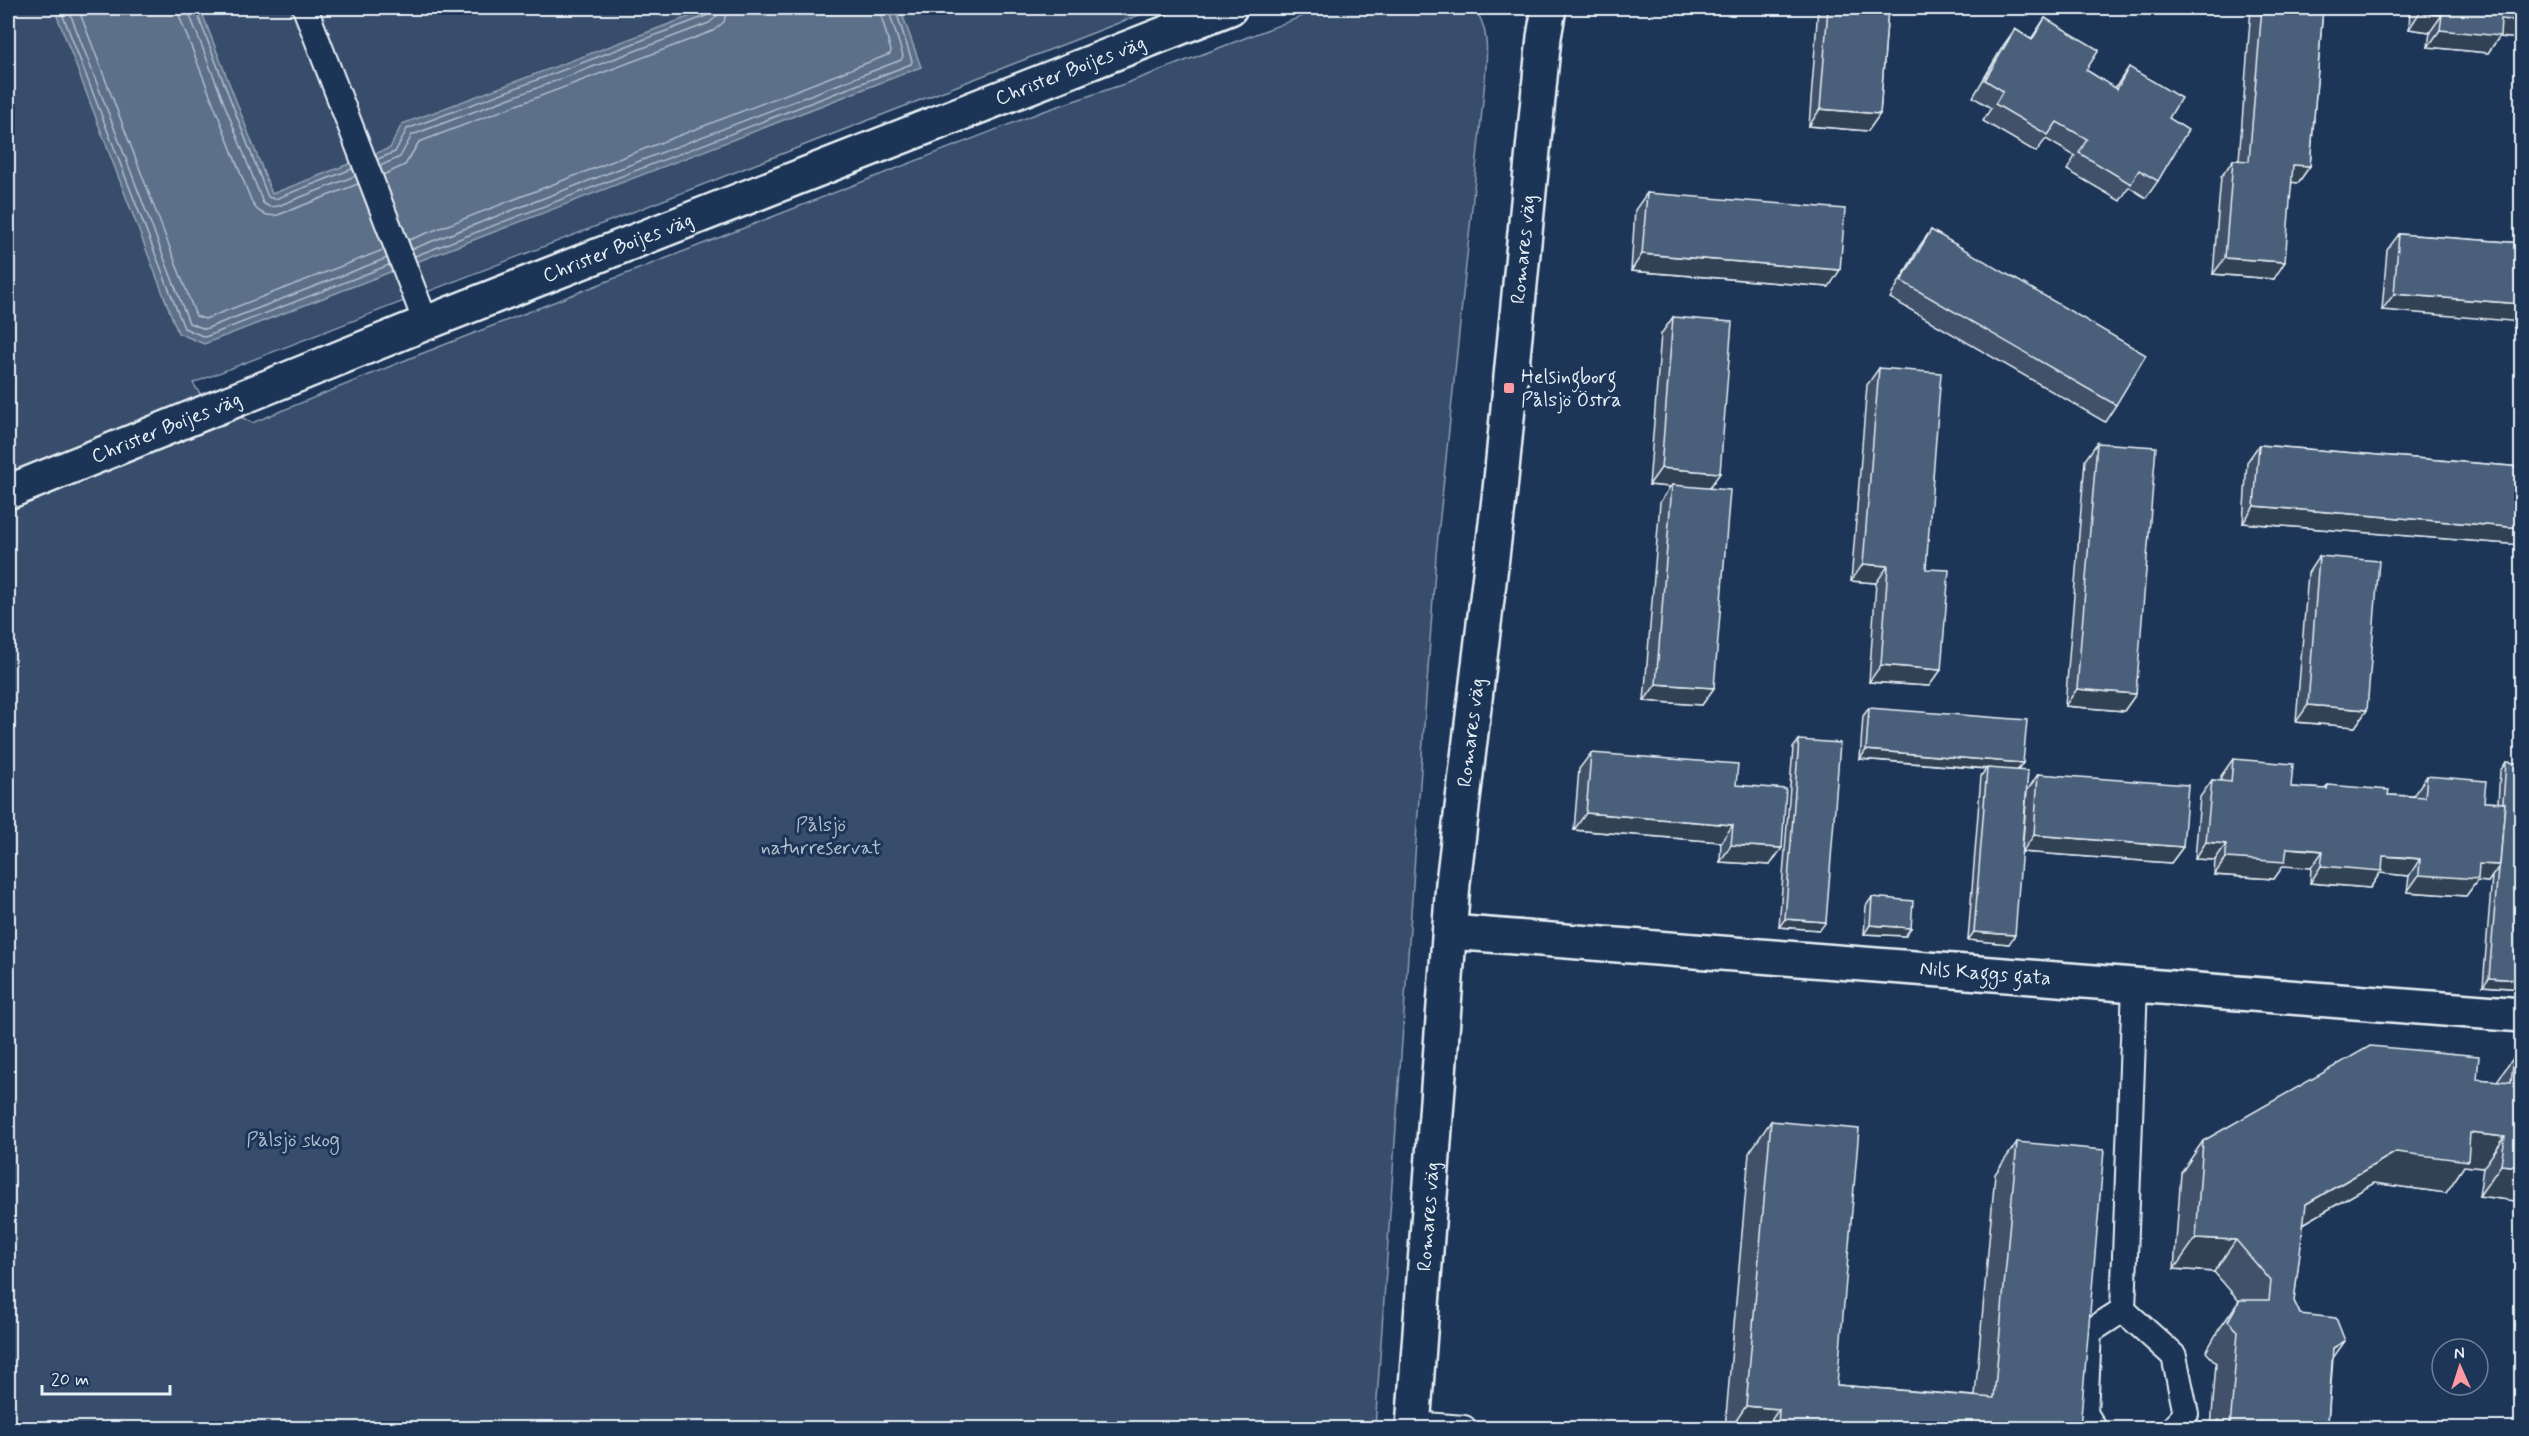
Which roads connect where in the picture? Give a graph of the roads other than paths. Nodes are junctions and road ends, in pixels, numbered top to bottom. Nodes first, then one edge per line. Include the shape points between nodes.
1 (304, 8) edge
2 (1230, 8) edge
3 (1544, 18) edge
4 (426, 323) junction
5 (8, 492) edge
6 (1450, 933) junction
7 (2135, 985) junction
8 (2522, 1015) edge
9 (2123, 1310) junction
10 (1413, 1426) edge
11 (1464, 1428) edge
12 (2094, 1428) edge
13 (2173, 1428) edge

1 - 4 lane
2 - 4 street, Christer Boijes väg
3 - 6 street, Romares väg via 1500,490
4 - 5 street, Christer Boijes väg
6 - 7 street, Nils Kaggs gata
6 - 10 street, Romares väg
7 - 8 street, Nils Kaggs gata
7 - 9 lane
9 - 12 lane via 2089,1332 2085,1413
9 - 13 lane via 2174,1356 2186,1414
10 - 11 lane

